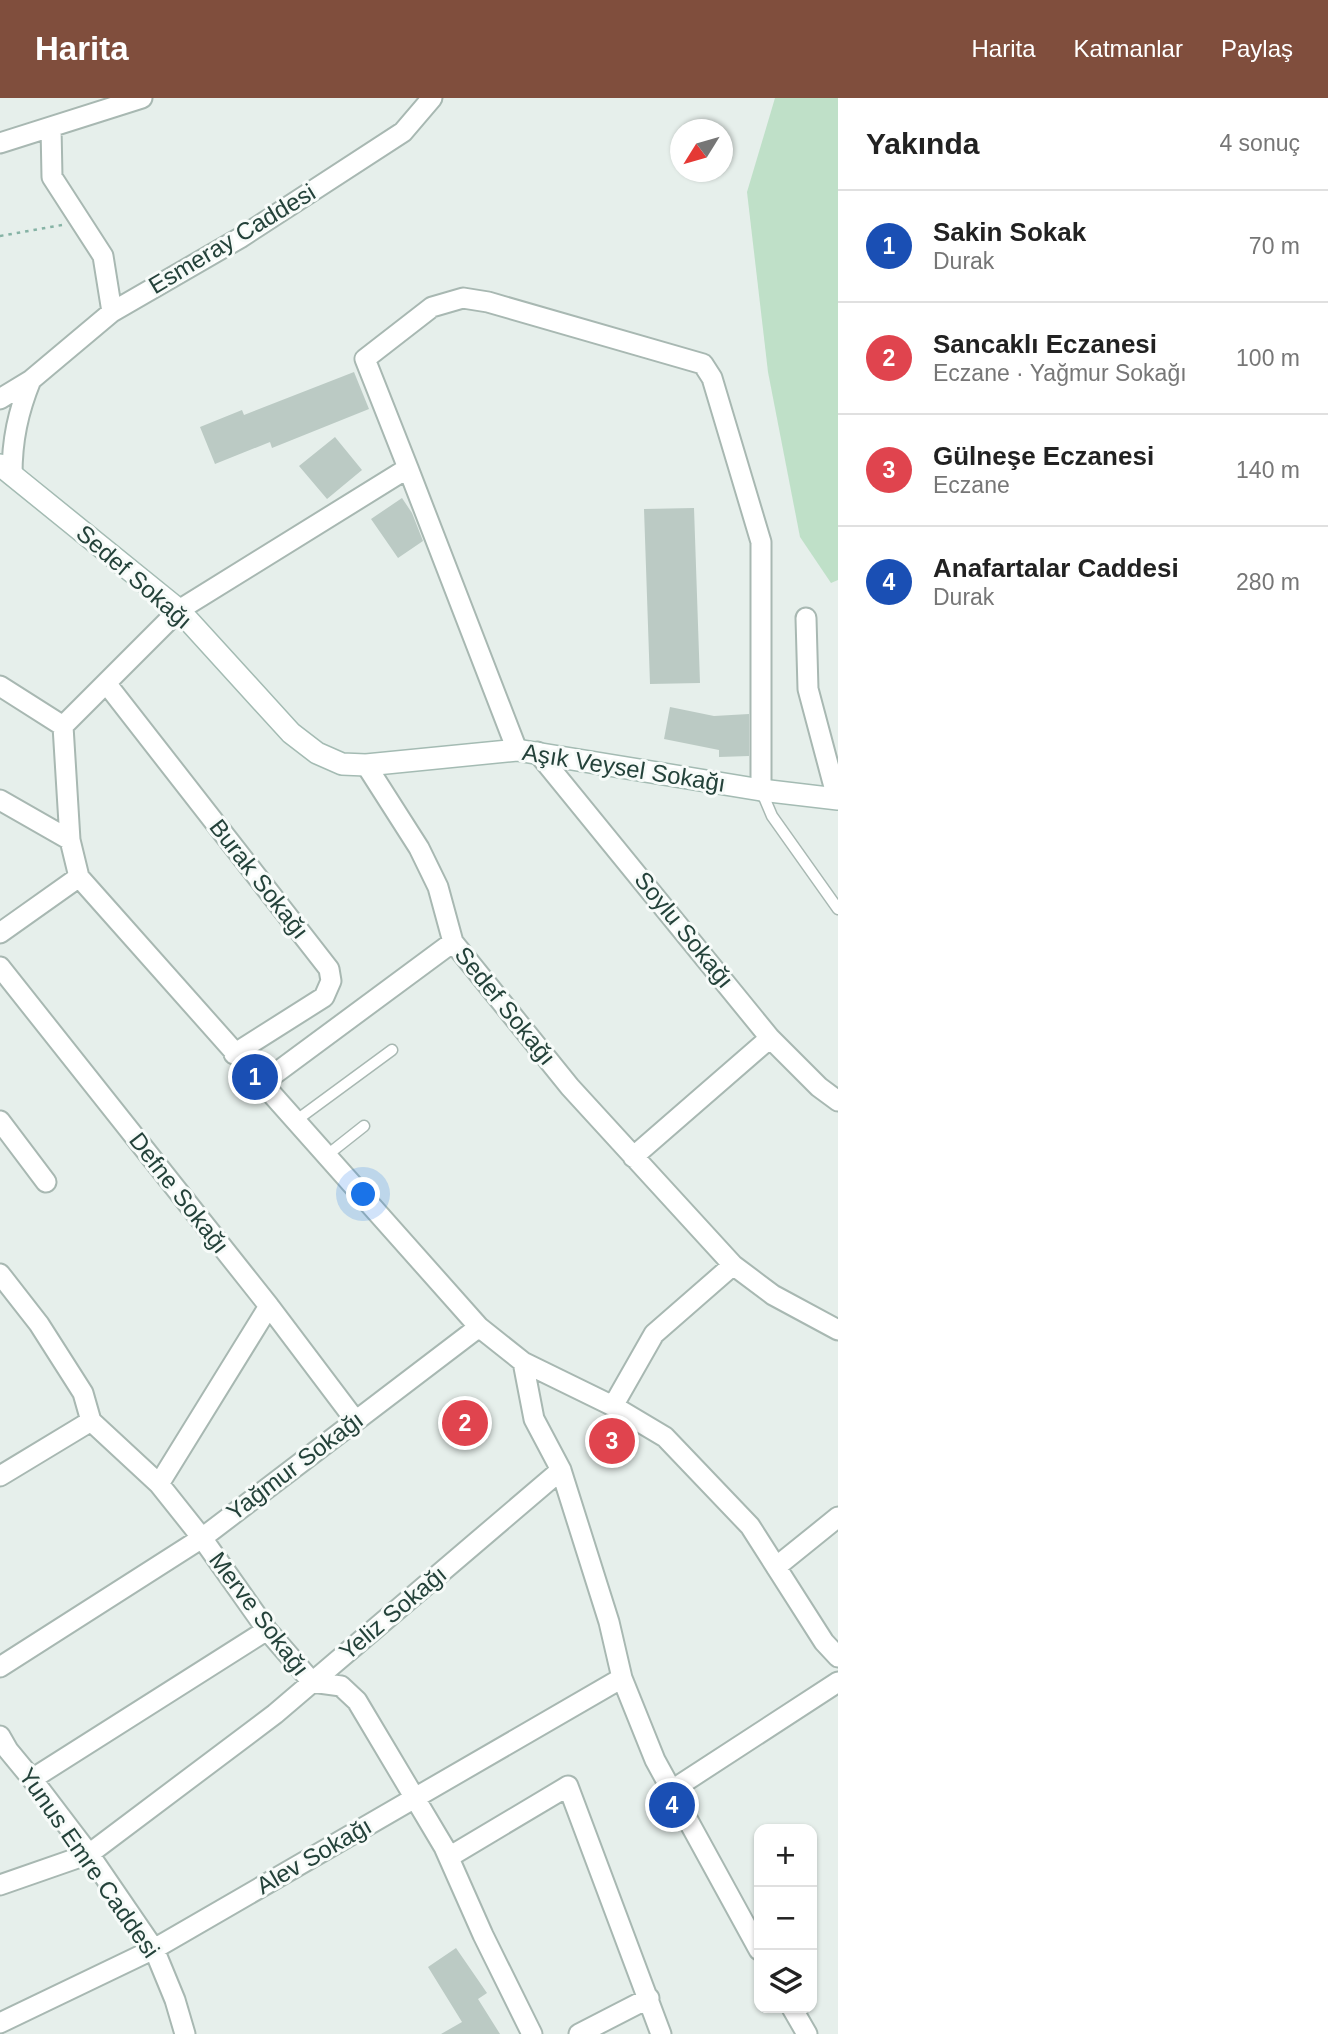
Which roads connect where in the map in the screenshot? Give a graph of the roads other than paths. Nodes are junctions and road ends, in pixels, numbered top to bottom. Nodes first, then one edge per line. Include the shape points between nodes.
1 (142, 98) edge
2 (432, 98) edge
3 (51, 127) junction
4 (0, 143) edge
5 (112, 312) junction
6 (31, 380) junction
7 (0, 399) edge
8 (408, 468) junction
9 (6, 470) edge
10 (178, 610) junction
11 (807, 618) dead end
12 (106, 683) junction
13 (0, 686) edge
14 (63, 726) junction
15 (527, 751) junction
16 (366, 765) junction
17 (761, 790) junction
18 (838, 798) edge
19 (0, 800) edge
20 (70, 841) junction
21 (79, 877) junction
22 (838, 909) edge
23 (0, 933) edge
24 (453, 942) junction
25 (0, 967) edge
26 (770, 1038) junction
27 (392, 1050) dead end
28 (234, 1054) junction
29 (261, 1084) junction
30 (838, 1101) edge
31 (0, 1121) edge
32 (294, 1122) junction
33 (364, 1126) dead end
34 (326, 1157) junction
35 (633, 1157) junction
36 (46, 1182) dead end
37 (733, 1265) junction
38 (0, 1274) edge
39 (270, 1306) junction
40 (479, 1326) junction
41 (838, 1330) edge
42 (523, 1362) junction
43 (613, 1406) junction
44 (355, 1420) junction
45 (91, 1421) junction
46 (561, 1470) junction
47 (0, 1476) edge
48 (159, 1484) junction
49 (838, 1517) edge
50 (202, 1538) junction
51 (776, 1567) junction
52 (267, 1630) junction
53 (838, 1657) edge
54 (0, 1667) edge
55 (622, 1678) junction
56 (312, 1682) junction
57 (838, 1682) edge
58 (3, 1747) edge
59 (32, 1779) junction
60 (672, 1790) junction
61 (415, 1797) junction
62 (89, 1854) junction
63 (449, 1857) junction
64 (0, 1885) edge
65 (754, 1941) edge
66 (154, 1949) junction
67 (649, 1997) junction
68 (795, 2013) edge
69 (0, 2023) edge
70 (185, 2034) edge
71 (532, 2034) edge
72 (579, 2034) edge
73 (661, 2034) edge
74 (807, 2034) edge

1 - 3 street
2 - 5 street, Esmeray Caddesi via 403,132 240,238
3 - 4 street
3 - 5 street via 52,177 103,256
5 - 6 street, Esmeray Caddesi
6 - 7 street, Esmeray Caddesi
6 - 9 street, Esmeray Caddesi via 19,409
8 - 10 street
8 - 15 street, Soylu Sokağı
8 - 17 street, Soylu Sokağı via 365,359 432,307 463,298 488,302 702,365 721,404 761,542
9 - 10 street, Sedef Sokağı
10 - 12 street
10 - 16 street, Sedef Sokağı via 291,733 317,753 342,764
11 - 18 street via 808,689
12 - 14 street
12 - 28 street, Burak Sokağı via 329,969 331,981 324,997
13 - 14 street
14 - 20 street
15 - 16 street, Aşık Veysel Sokağı
15 - 17 street, Aşık Veysel Sokağı
15 - 26 street, Soylu Sokağı
16 - 24 street, Sedef Sokağı via 419,848 438,887
17 - 18 street, Aşık Veysel Sokağı
17 - 22 lane via 772,816
19 - 20 street
20 - 21 street
21 - 23 street
21 - 28 street
24 - 29 street
24 - 35 street, Sedef Sokağı
25 - 39 street, Defne Sokağı
26 - 30 street, Soylu Sokağı
26 - 35 street
27 - 32 lane
28 - 29 street
29 - 32 street
31 - 36 street
32 - 34 street
33 - 34 lane
34 - 40 street
35 - 37 street, Sedef Sokağı
37 - 41 street, Sedef Sokağı via 773,1295
37 - 43 street via 654,1334
38 - 45 street, Merve Sokağı via 83,1392
39 - 44 street, Defne Sokağı
39 - 48 street
40 - 42 street
40 - 44 street, Yağmur Sokağı
42 - 43 street
42 - 46 street via 534,1419
43 - 51 street via 665,1437 750,1527
44 - 50 street, Yağmur Sokağı
45 - 47 street
45 - 48 street, Merve Sokağı
46 - 55 street
46 - 56 street, Yeliz Sokağı
48 - 50 street, Merve Sokağı
49 - 51 street
50 - 52 street, Merve Sokağı
50 - 54 street, Yağmur Sokağı
51 - 53 street
52 - 56 street, Merve Sokağı
52 - 59 street
55 - 60 street
55 - 61 street, Alev Sokağı
56 - 61 street, Merve Sokağı via 341,1686 357,1701
56 - 62 street, Yeliz Sokağı
57 - 60 street
58 - 59 street, Yunus Emre Caddesi
59 - 62 street, Yunus Emre Caddesi
60 - 65 street
61 - 63 street, Merve Sokağı
61 - 66 street, Alev Sokağı
62 - 64 street, Yeliz Sokağı
62 - 66 street, Yunus Emre Caddesi
63 - 67 street via 568,1786
63 - 71 street, Merve Sokağı
66 - 69 street, Alev Sokağı
66 - 70 street, Yunus Emre Caddesi
67 - 72 street
67 - 73 street
68 - 74 street

